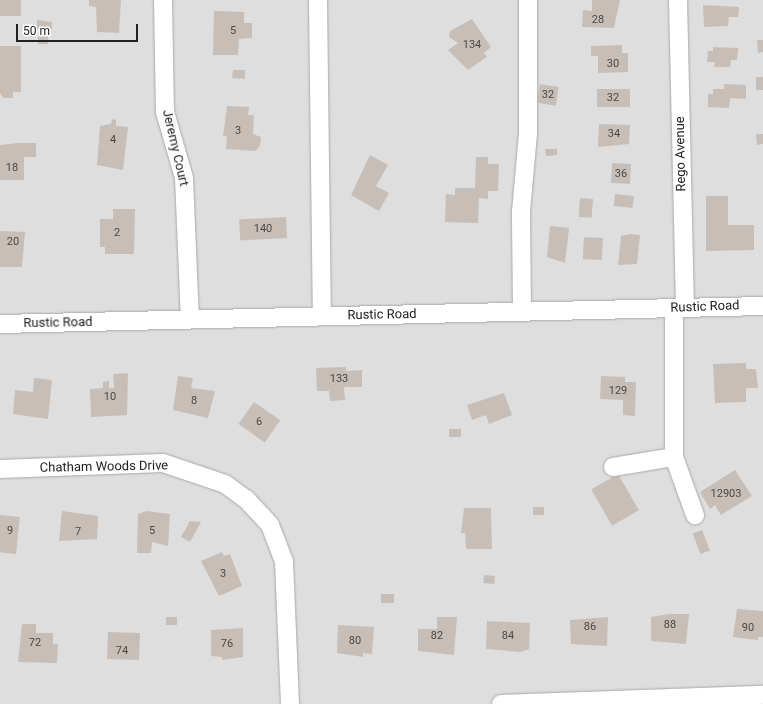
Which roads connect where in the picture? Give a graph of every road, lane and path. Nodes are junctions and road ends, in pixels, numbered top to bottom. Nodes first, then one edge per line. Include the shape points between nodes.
1 (162, 0) edge
2 (318, 0) edge
3 (528, 0) edge
4 (678, 0) edge
5 (763, 306) edge
6 (680, 308) junction
7 (522, 312) junction
8 (322, 316) junction
9 (190, 320) junction
10 (0, 324) edge
11 (674, 457) junction
12 (613, 466) dead end
13 (0, 469) edge
14 (695, 516) dead end
15 (763, 695) edge
16 (290, 704) edge
17 (501, 704) edge

1 - 9 street, Jeremy Court via 165,112 184,178
2 - 8 street
3 - 7 street via 528,133 521,212
4 - 6 street, Rego Avenue
5 - 6 street, Rustic Road
6 - 7 street, Rustic Road
6 - 11 street, Rego Avenue
7 - 8 street, Rustic Road
8 - 9 street, Rustic Road
9 - 10 street, Rustic Road
11 - 12 street
11 - 14 street, Rego Avenue
13 - 16 street, Chatham Woods Drive via 162,463 181,466 225,484 246,498 270,525 284,561
15 - 17 street

